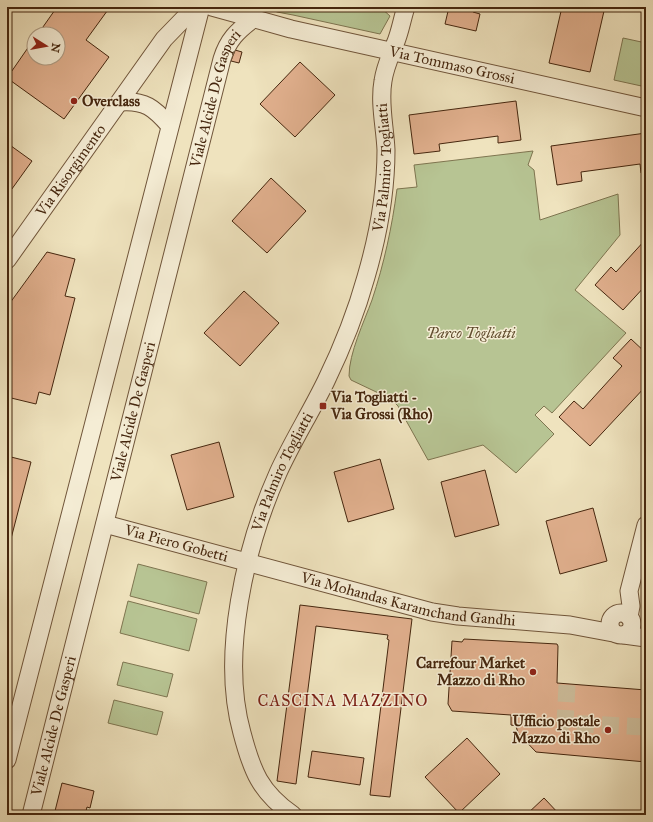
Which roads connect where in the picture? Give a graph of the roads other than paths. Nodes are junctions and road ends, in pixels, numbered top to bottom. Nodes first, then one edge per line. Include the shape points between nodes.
1 (195, 7) edge
2 (201, 7) edge
3 (212, 7) edge
4 (406, 7) edge
5 (253, 15) edge
6 (392, 52) junction
7 (120, 102) junction
8 (646, 108) edge
9 (169, 125) junction
10 (7, 260) edge
11 (105, 524) junction
12 (646, 525) edge
13 (248, 562) junction
14 (627, 618) edge
15 (570, 625) junction
16 (618, 634) junction
17 (646, 638) edge
18 (7, 760) edge
19 (273, 809) edge
20 (31, 815) edge
21 (293, 815) edge

1 - 7 street, Via Risorgimento via 164,39
2 - 9 street
3 - 5 street, Via Tommaso Grossi
4 - 6 street, Via Palmiro Togliatti
5 - 6 street, Via Tommaso Grossi
5 - 11 street, Viale Alcide De Gasperi via 226,46
6 - 8 street, Via Tommaso Grossi
6 - 13 street, Via Palmiro Togliatti via 382,84 386,149 384,184 376,237 366,278 330,374 278,474
7 - 9 street via 135,100 155,109
7 - 10 street, Via Risorgimento
9 - 18 street
11 - 13 street, Via Piero Gobetti
11 - 20 street, Viale Alcide De Gasperi
12 - 14 street via 630,591
13 - 15 street, Via Mohandas Karamchand Gandhi via 432,612
13 - 19 street, Via Palmiro Togliatti via 242,586 234,649 235,703 254,772
14 - 15 street, Via Mohandas Karamchand Gandhi
14 - 16 street via 609,622
15 - 16 street, Via Mohandas Karamchand Gandhi
16 - 17 street, Via Mohandas Karamchand Gandhi
19 - 21 street, Via Palmiro Togliatti

